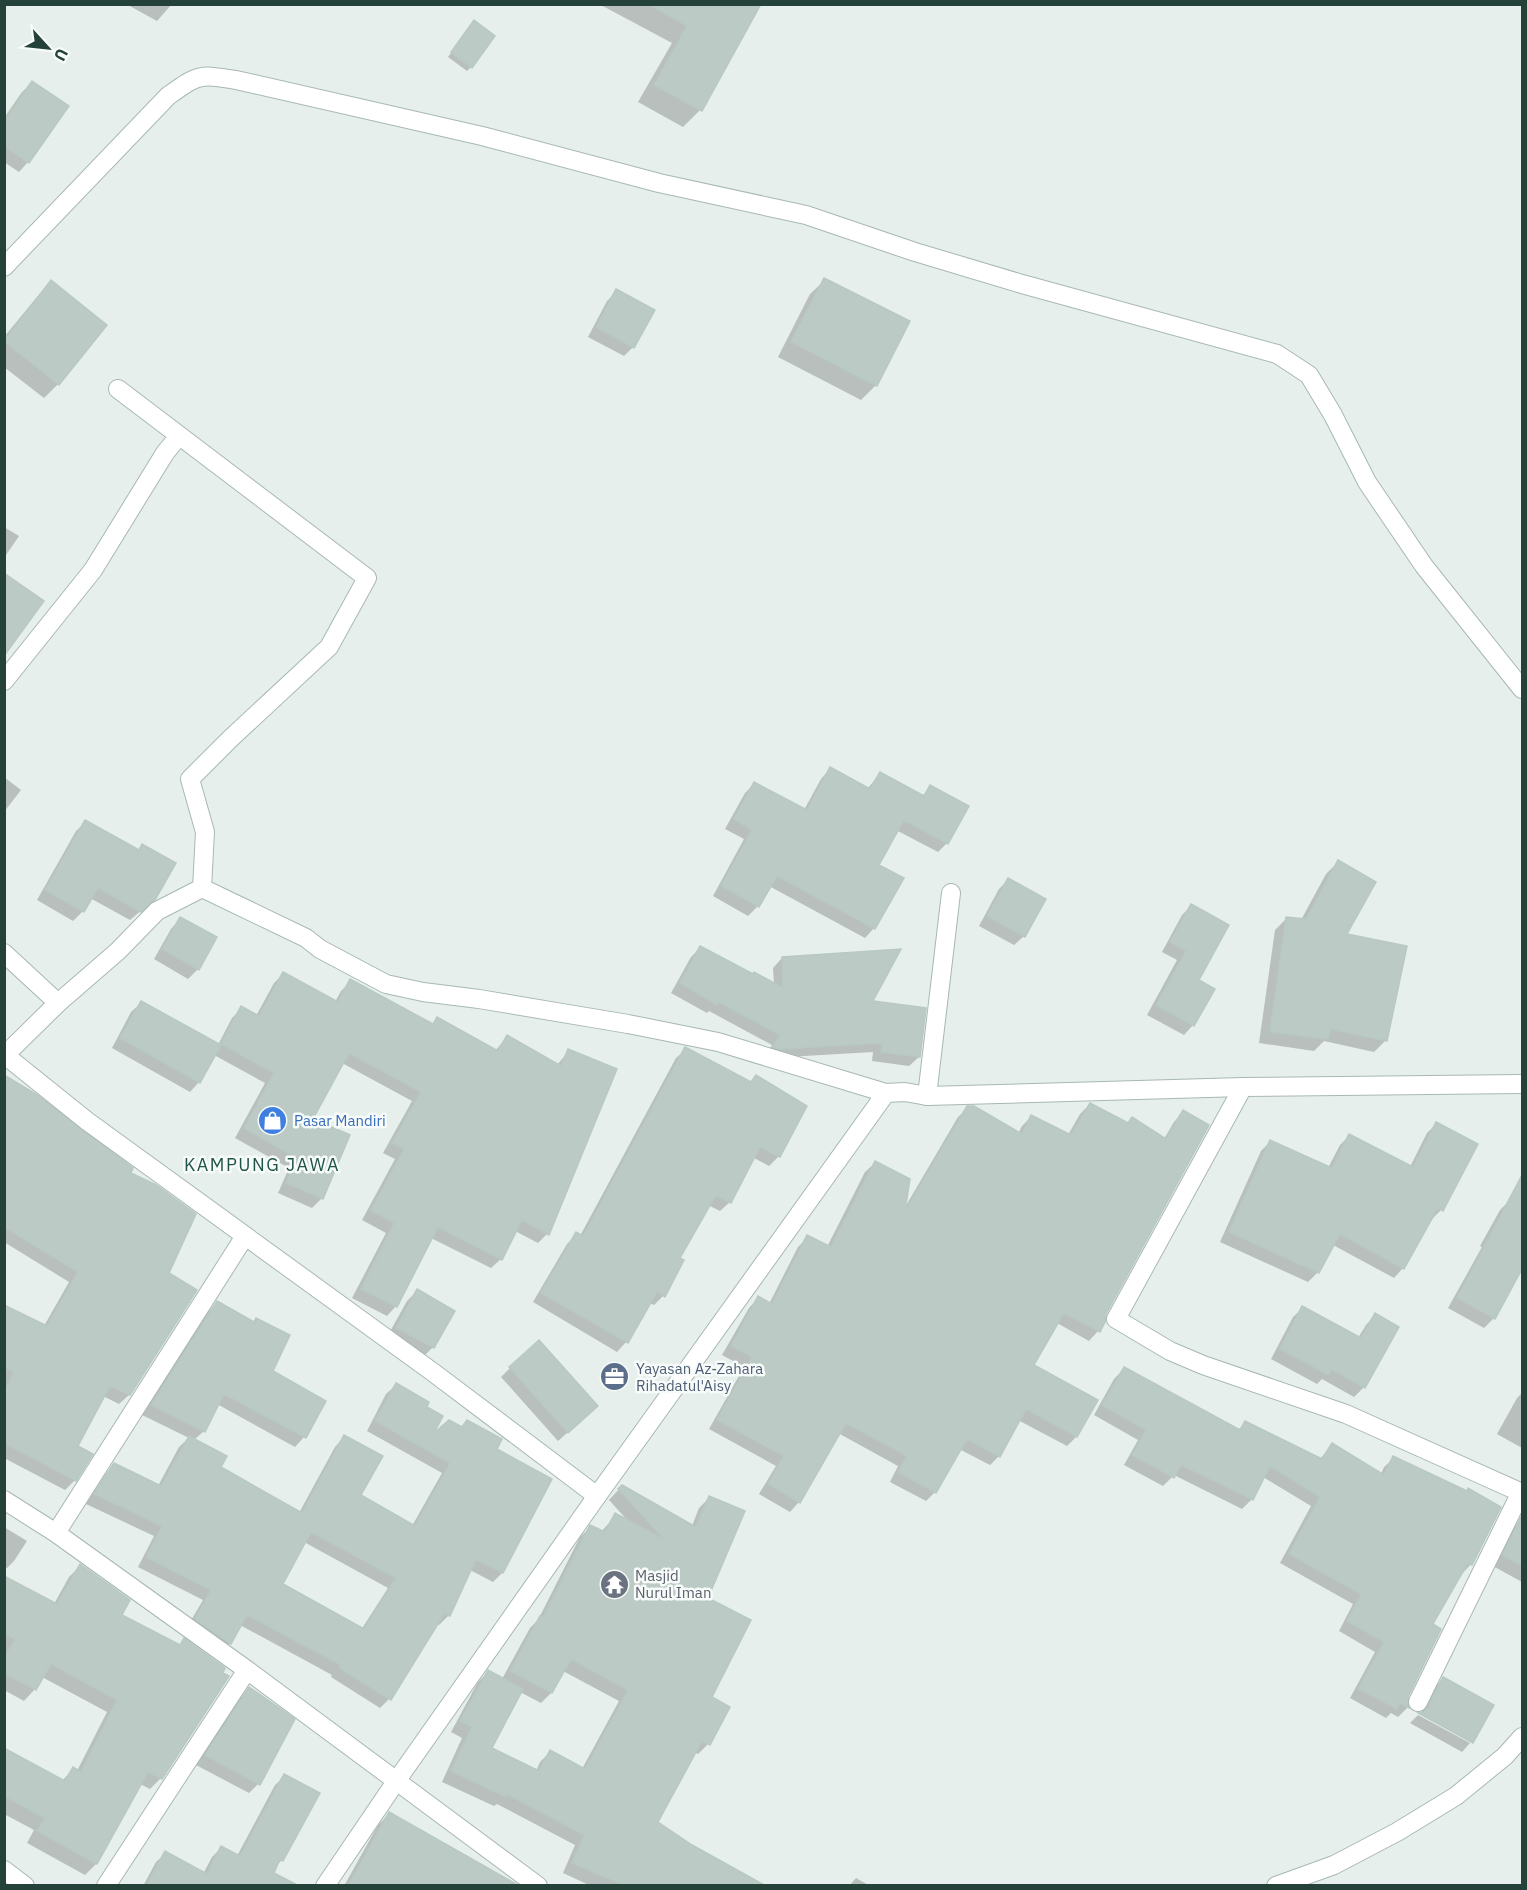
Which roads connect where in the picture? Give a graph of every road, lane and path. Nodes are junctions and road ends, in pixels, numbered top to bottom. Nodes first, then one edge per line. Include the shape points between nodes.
1 (4, 267) edge
2 (117, 389) dead end
3 (179, 436) junction
4 (4, 681) edge
5 (1522, 689) edge
6 (202, 888) junction
7 (951, 893) dead end
8 (4, 953) edge
9 (58, 1003) junction
10 (5, 1056) edge
11 (1522, 1084) edge
12 (1243, 1087) junction
13 (886, 1093) junction
14 (927, 1096) junction
15 (245, 1236) junction
16 (1522, 1493) edge
17 (597, 1496) junction
18 (4, 1500) edge
19 (56, 1533) junction
20 (247, 1670) junction
21 (1418, 1702) dead end
22 (1522, 1737) edge
23 (397, 1780) junction
24 (4, 1870) edge
25 (25, 1886) edge
26 (106, 1886) edge
27 (325, 1886) edge
28 (538, 1886) edge
29 (1276, 1886) edge

1 - 5 street via 168,96 193,78 207,75 482,136 659,183 806,215 915,252 1285,359 1309,375 1367,482 1424,566
2 - 3 street
3 - 4 street via 93,570
3 - 6 street via 367,578 329,648 190,779 205,832
6 - 9 street via 157,911
6 - 13 street via 306,938 386,984 718,1042
7 - 14 street
8 - 9 street
9 - 10 street
10 - 15 street
11 - 12 street
12 - 14 street
12 - 16 street via 1116,1319 1170,1351 1346,1414
13 - 14 street
13 - 17 street
15 - 17 street
15 - 19 street
16 - 21 street
17 - 23 street
18 - 19 street
19 - 20 street
20 - 23 street
20 - 26 street
22 - 29 street via 1456,1796 1397,1832 1334,1864
23 - 27 street
23 - 28 street
24 - 25 street

